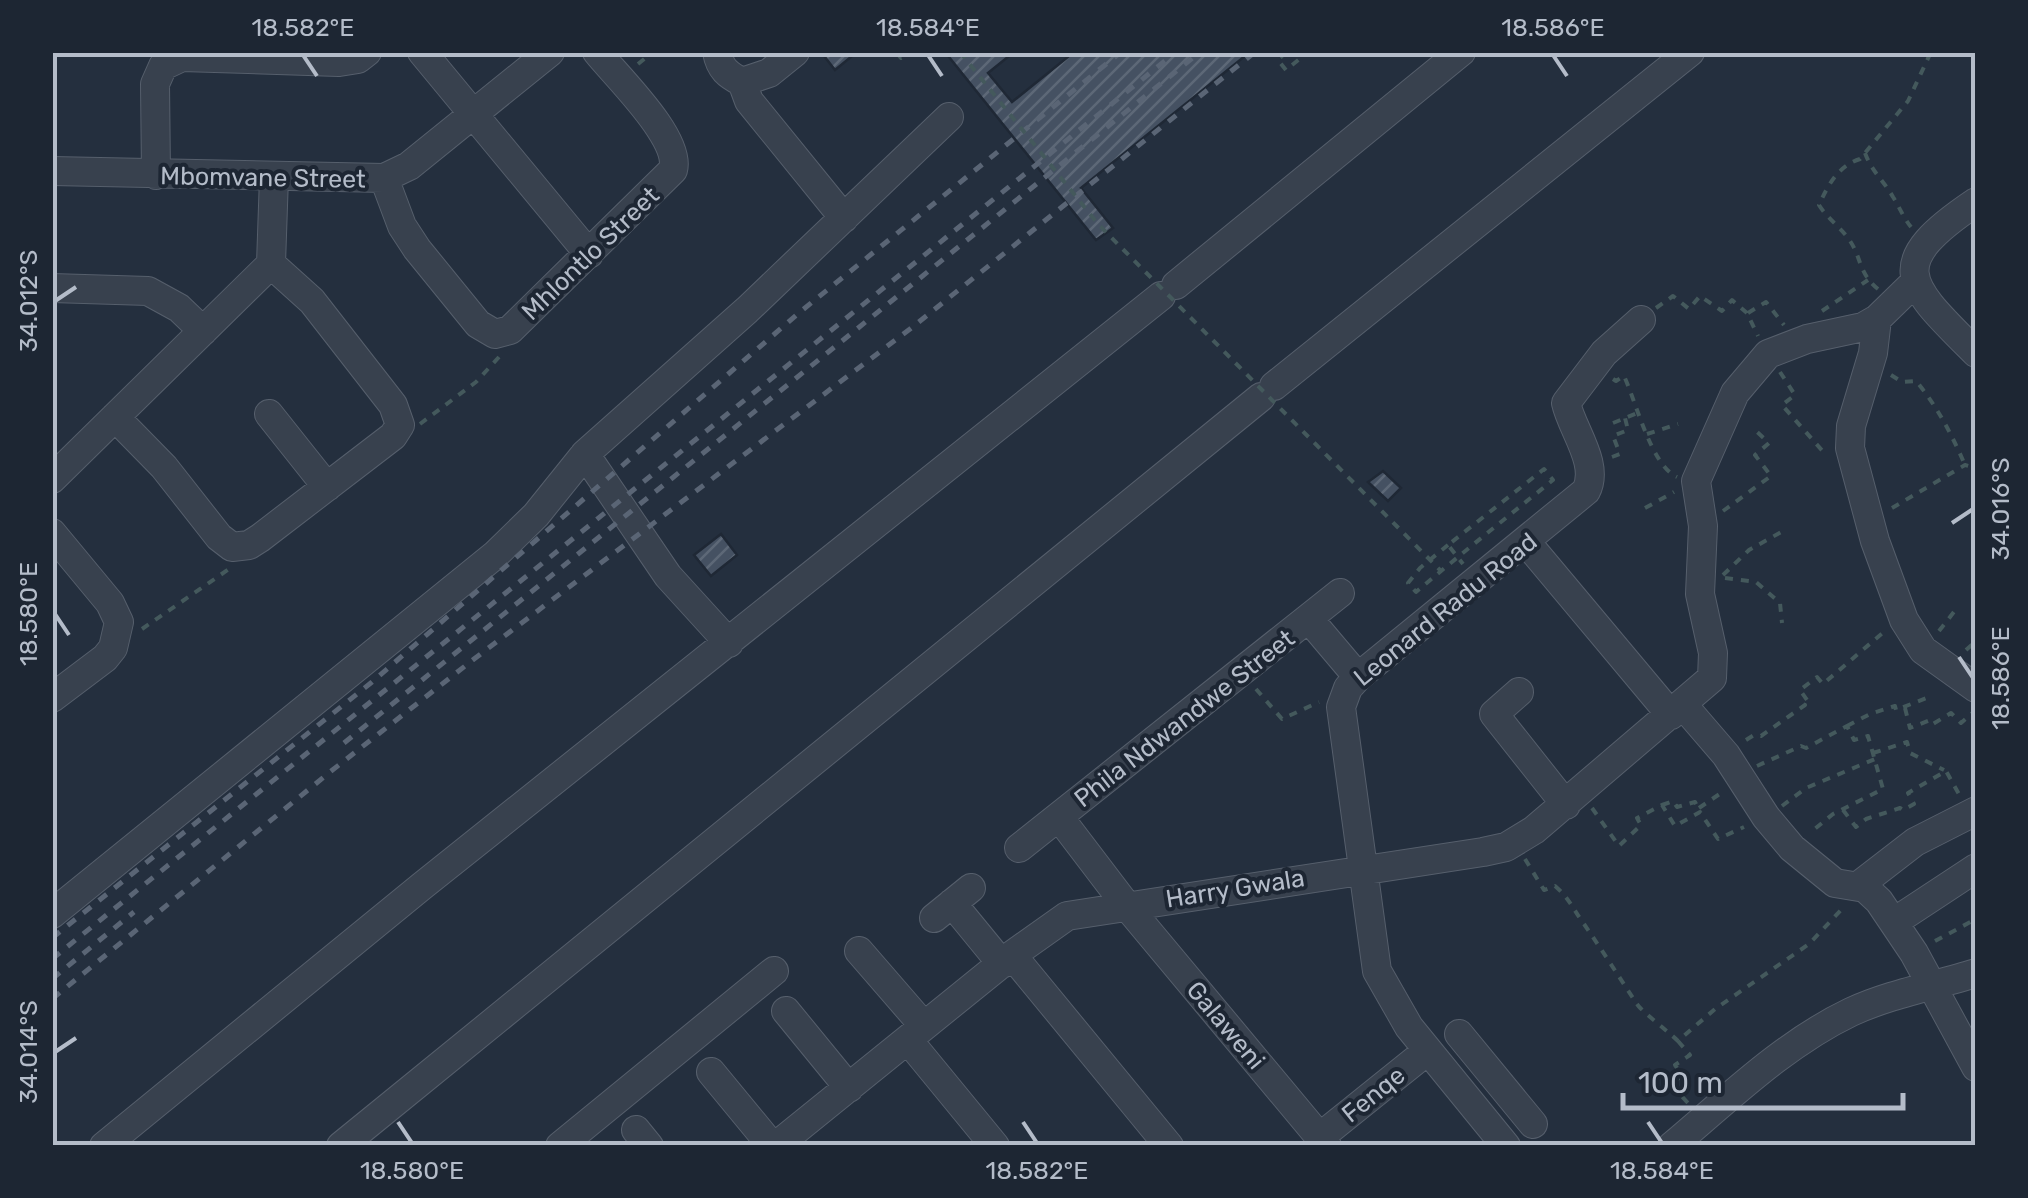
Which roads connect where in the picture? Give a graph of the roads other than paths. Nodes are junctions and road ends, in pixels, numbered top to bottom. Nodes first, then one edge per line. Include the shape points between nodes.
1 (367, 52) edge
2 (422, 52) edge
3 (550, 52) edge
4 (597, 52) edge
5 (716, 52) edge
6 (796, 52) edge
7 (1460, 52) edge
8 (1690, 52) edge
9 (742, 82) junction
10 (473, 114) junction
11 (949, 118) dead end
12 (52, 171) edge
13 (156, 175) junction
14 (274, 177) junction
15 (384, 178) junction
16 (1976, 202) edge
17 (844, 218) junction
18 (589, 254) junction
19 (270, 264) junction
20 (52, 288) edge
21 (1907, 288) junction
22 (1877, 319) junction
23 (1641, 320) road end
24 (203, 330) junction
25 (1976, 353) edge
26 (269, 414) dead end
27 (114, 417) junction
28 (585, 454) junction
29 (52, 479) edge
30 (327, 487) junction
31 (52, 533) edge
32 (1526, 542) junction
33 (1340, 593) dead end
34 (1309, 619) junction
35 (728, 643) junction
36 (1358, 678) junction
37 (1976, 688) edge
38 (1519, 692) dead end
39 (52, 698) edge
40 (1677, 710) junction
41 (1573, 799) junction
42 (1973, 812) edge
43 (1059, 817) junction
44 (1019, 848) dead end
45 (1976, 868) edge
46 (1362, 869) junction
47 (1858, 886) junction
48 (952, 903) dead end
49 (1126, 904) junction
50 (52, 914) edge
51 (1894, 922) junction
52 (859, 951) dead end
53 (1007, 960) junction
54 (774, 971) dead end
55 (1976, 973) edge
56 (1932, 986) junction
57 (786, 1010) dead end
58 (916, 1033) junction
59 (1459, 1034) dead end
60 (1427, 1050) junction
61 (1976, 1067) edge
62 (711, 1072) dead end
63 (1491, 1074) junction
64 (849, 1088) junction
65 (1465, 1096) junction
66 (1532, 1124) dead end
67 (1323, 1141) edge
68 (104, 1146) edge
69 (341, 1146) edge
70 (560, 1146) edge
71 (774, 1146) edge
72 (995, 1146) edge
73 (1169, 1146) edge
74 (1506, 1146) edge
75 (1672, 1146) edge

1 - 13 street via 339,62 182,57 163,66 155,84
2 - 10 street
3 - 10 street, Mbomvane Street
4 - 18 street, Mhlontlo Street via 665,135 676,161 667,178
5 - 9 street via 728,75
6 - 9 street via 769,74
7 - 35 street
8 - 69 street
9 - 17 street via 749,102
10 - 15 street, Mbomvane Street
10 - 18 street
11 - 17 street
12 - 13 street, Mbomvane Street
13 - 14 street, Mbomvane Street
14 - 15 street, Mbomvane Street
14 - 19 street
15 - 18 street, Mhlontlo Street via 417,249 478,324 495,334 517,324
16 - 21 street via 1922,244
17 - 28 street
19 - 24 street
19 - 30 street via 326,316 400,424
20 - 24 street via 148,290
21 - 22 street
21 - 25 street
22 - 37 street via 1850,448 1904,620 1923,650
22 - 40 street, Harry Gwala via 1852,330 1808,330 1768,354 1735,394 1696,481 1704,526 1700,594 1712,678
23 - 32 street, Leonard Radu Road via 1604,353 1566,403 1589,466 1586,492
24 - 27 street
26 - 30 street
27 - 29 street
27 - 30 street via 232,547 260,538
28 - 35 street via 668,576
28 - 50 street via 495,555
31 - 39 street via 119,622 106,658
32 - 36 street, Leonard Radu Road
32 - 40 street
33 - 34 street, Phila Ndwandwe Street
34 - 36 street, Phila Ndwandwe Street
34 - 43 street, Phila Ndwandwe Street
35 - 68 street
36 - 46 street, Leonard Radu Road via 1343,700 1341,718
38 - 41 street via 1494,714
40 - 41 street, Harry Gwala
40 - 47 street via 1737,770 1792,848 1834,883
41 - 46 street, Harry Gwala via 1521,840
42 - 47 street via 1915,842
43 - 44 street, Phila Ndwandwe Street
43 - 49 street, Phila Ndwandwe Street
45 - 51 street
46 - 49 street, Harry Gwala
46 - 60 street, Leonard Radu Road via 1377,970
47 - 51 street
48 - 53 street
49 - 53 street, Harry Gwala via 1067,916
49 - 67 street, Galaweni
51 - 56 street
52 - 58 street
53 - 58 street, Harry Gwala
53 - 73 street
54 - 70 street
55 - 56 street
56 - 61 street
56 - 75 street via 1832,1022
57 - 64 street
58 - 64 street, Harry Gwala
58 - 72 street
59 - 63 street
60 - 65 street, Leonard Radu Road
60 - 67 street, Fenqe
62 - 71 street
63 - 65 street
63 - 66 street
64 - 71 street, Harry Gwala
65 - 74 street, Leonard Radu Road

